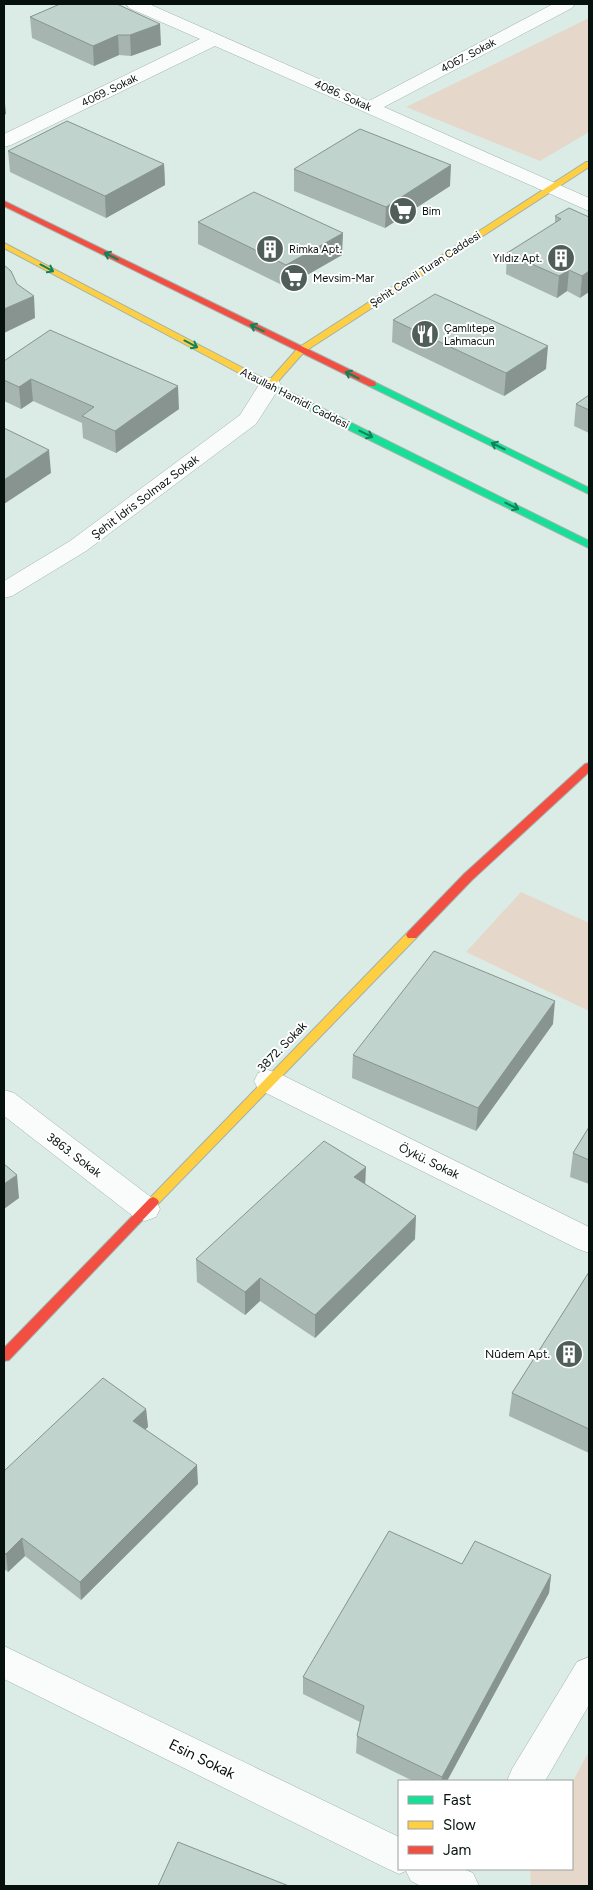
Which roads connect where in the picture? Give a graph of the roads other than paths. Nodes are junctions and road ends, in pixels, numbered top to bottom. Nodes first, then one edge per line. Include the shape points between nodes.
1 (134, 4) edge
2 (566, 4) edge
3 (215, 39) junction
4 (371, 107) junction
5 (4, 141) edge
6 (589, 164) edge
7 (551, 187) junction
8 (4, 203) edge
9 (589, 205) edge
10 (4, 245) edge
11 (301, 350) junction
12 (270, 385) junction
13 (589, 491) edge
14 (589, 544) edge
15 (4, 591) edge
16 (589, 766) edge
17 (268, 1081) junction
18 (4, 1101) edge
19 (145, 1209) junction
20 (589, 1241) edge
21 (4, 1356) edge
22 (4, 1662) edge
23 (589, 1673) edge
24 (526, 1780) edge
25 (398, 1856) edge
26 (426, 1870) edge
27 (472, 1870) edge
28 (461, 1886) edge

1 - 3 street, 4086. Sokak
2 - 4 street, 4067. Sokak
3 - 4 street, 4086. Sokak
3 - 5 street, 4069. Sokak
4 - 7 street, 4086. Sokak
6 - 7 street, Şehit Cemil Turan Caddesi
7 - 9 street, 4086. Sokak
7 - 11 street, Şehit Cemil Turan Caddesi
11 -> 8 street
10 -> 12 street, Ataullah Hamidi Caddesi
11 - 12 street, Şehit Cemil Turan Caddesi
13 -> 11 street
12 -> 14 street, Ataullah Hamidi Caddesi
12 - 15 street, Şehit İdris Solmaz Sokak via 248,420 78,546
16 - 17 street, 3872. Sokak via 468,877
17 - 19 street, 3872. Sokak
17 - 20 street, Öykü. Sokak
18 - 19 street, 3863. Sokak
19 - 21 street, 3872. Sokak
22 - 25 street, Esin Sokak
23 - 24 street
26 - 28 street
27 - 28 street

